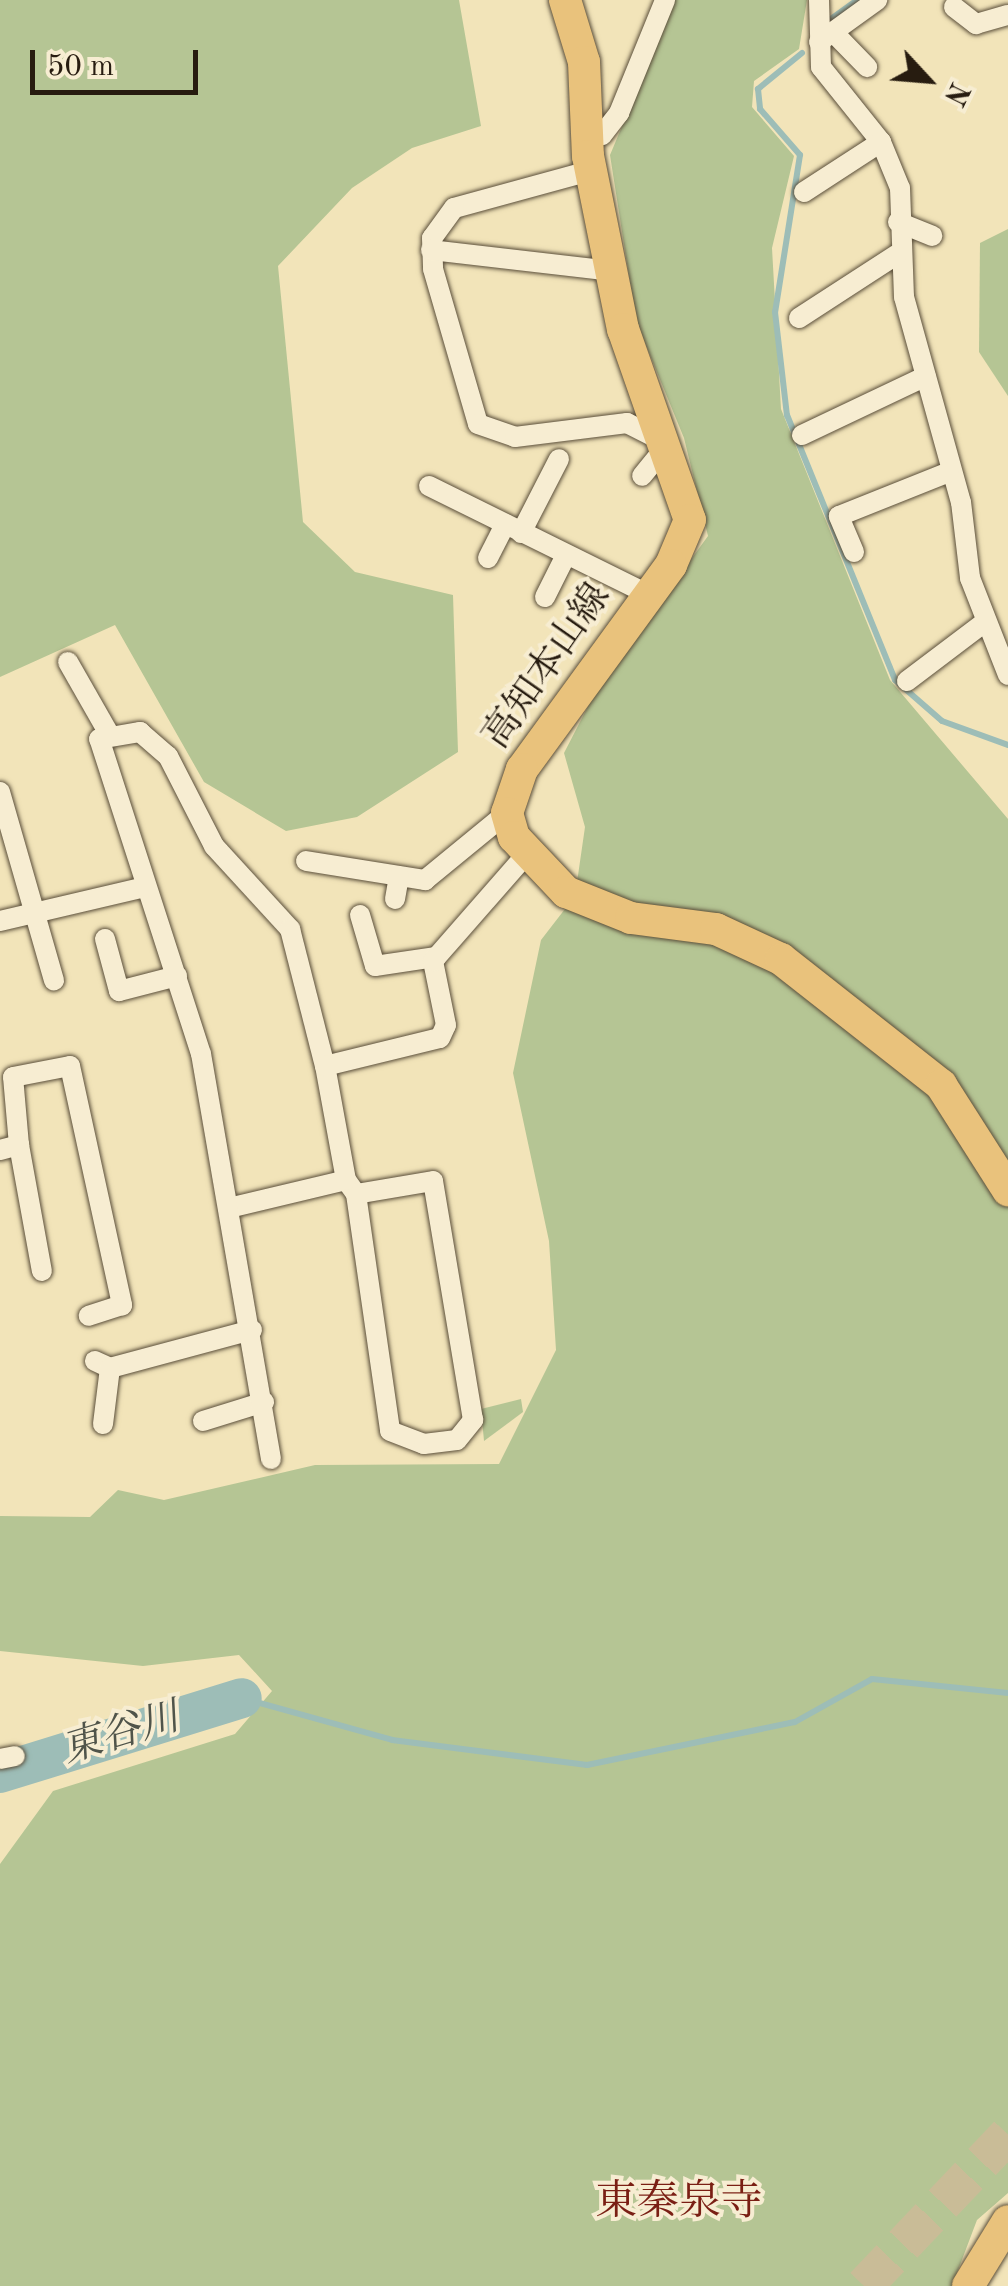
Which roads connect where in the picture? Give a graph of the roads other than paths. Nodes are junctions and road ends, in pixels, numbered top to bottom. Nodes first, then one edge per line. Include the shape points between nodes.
1 (566, 0) edge
2 (665, 0) edge
3 (819, 0) edge
4 (876, 0) edge
5 (953, 2) edge
6 (1008, 15) edge
7 (826, 37) junction
8 (868, 67) dead end
9 (588, 136) junction
10 (881, 142) junction
11 (594, 170) junction
12 (804, 192) dead end
13 (898, 222) junction
14 (932, 236) dead end
15 (431, 250) junction
16 (896, 255) junction
17 (612, 271) junction
18 (799, 318) dead end
19 (926, 376) junction
20 (802, 435) dead end
21 (668, 444) junction
22 (558, 459) dead end
23 (949, 472) junction
24 (642, 476) dead end
25 (428, 486) dead end
26 (513, 528) junction
27 (854, 552) dead end
28 (566, 555) junction
29 (488, 558) dead end
30 (648, 594) junction
31 (545, 597) dead end
32 (986, 622) junction
33 (68, 662) dead end
34 (1008, 675) edge
35 (907, 682) dead end
36 (109, 734) junction
37 (0, 792) edge
38 (507, 814) junction
39 (525, 856) junction
40 (306, 861) dead end
41 (400, 876) junction
42 (146, 887) junction
43 (394, 900) dead end
44 (38, 911) junction
45 (360, 915) dead end
46 (0, 921) edge
47 (105, 940) dead end
48 (436, 957) junction
49 (177, 976) junction
50 (54, 980) dead end
51 (326, 1066) junction
52 (9, 1147) edge
53 (351, 1187) junction
54 (1008, 1190) edge
55 (233, 1207) junction
56 (42, 1270) dead end
57 (88, 1316) dead end
58 (252, 1330) junction
59 (264, 1402) junction
60 (202, 1421) dead end
61 (103, 1424) dead end
62 (270, 1459) dead end
63 (1008, 2221) edge
64 (968, 2286) edge

1 - 9 main road, 高知本山線 via 584,62
2 - 9 street via 619,113 602,135
3 - 7 street
4 - 7 street
5 - 6 street via 976,24
7 - 8 street
7 - 10 street via 821,67
9 - 11 main road, 高知本山線
10 - 12 street
10 - 13 street via 900,188
11 - 15 street via 574,182 467,201 446,216
11 - 17 main road, 高知本山線
13 - 14 street
13 - 16 street
15 - 17 street
15 - 21 street via 478,424 516,438 627,423
16 - 18 street
16 - 19 street
17 - 21 main road, 高知本山線 via 629,354
19 - 20 street
19 - 23 street
21 - 24 street
21 - 30 main road, 高知本山線 via 690,520
22 - 26 street
23 - 27 street via 839,516
23 - 32 street
25 - 26 street
26 - 28 street
26 - 29 street
28 - 30 street
28 - 31 street
30 - 38 main road, 高知本山線 via 529,758
32 - 34 street
32 - 35 street
33 - 36 street
36 - 42 street via 98,744
36 - 51 street via 140,732 168,756 208,838 290,928
37 - 44 street
38 - 39 main road, 高知本山線
38 - 41 street via 425,880
39 - 48 street
39 - 54 main road, 高知本山線 via 566,892 611,911 716,929 781,959 941,1085
40 - 41 street
41 - 43 street
42 - 44 street
42 - 49 street
44 - 46 street
44 - 50 street
45 - 48 street via 375,966
47 - 49 street via 119,990
48 - 51 street via 440,1038
49 - 55 street
51 - 53 street
52 - 56 street
52 - 57 street via 13,1077 70,1066 122,1306
53 - 53 street via 390,1431 424,1444 457,1440 473,1420 433,1181
53 - 55 street
55 - 58 street
58 - 59 street
58 - 61 street via 102,1364
59 - 60 street
59 - 62 street
63 - 64 main road

